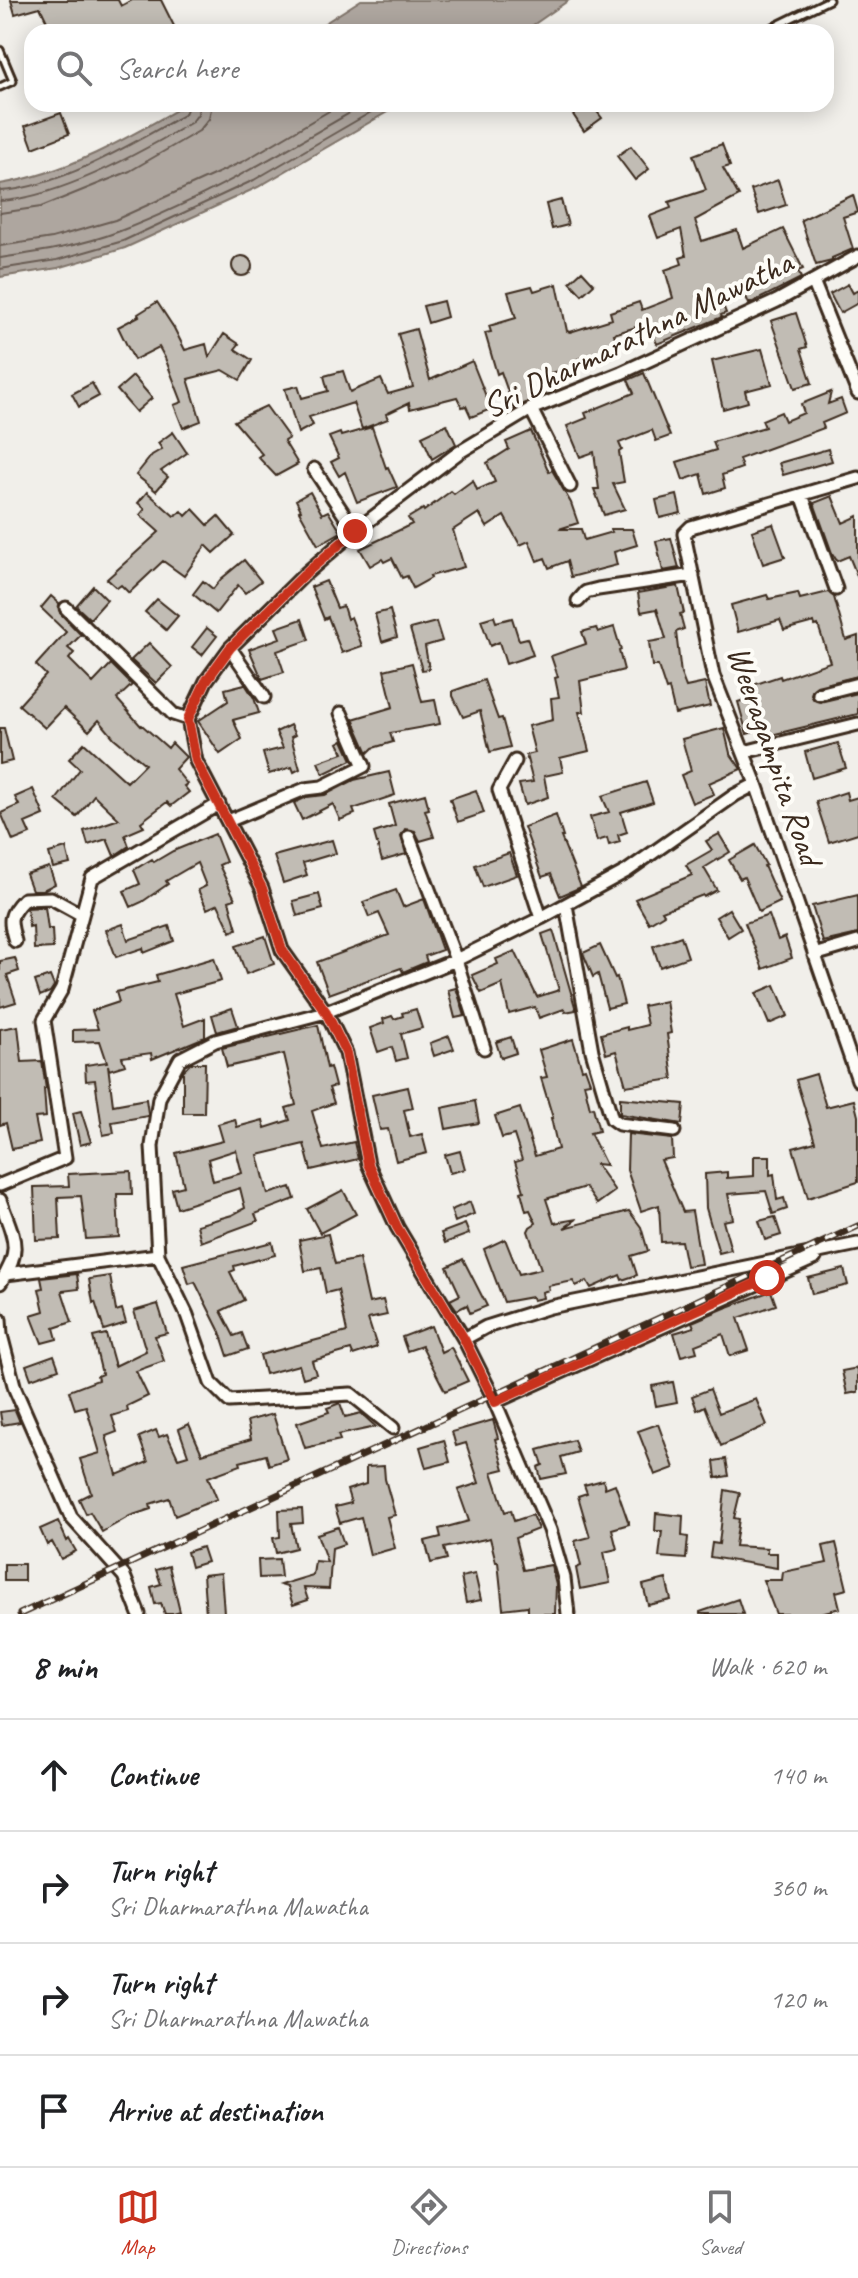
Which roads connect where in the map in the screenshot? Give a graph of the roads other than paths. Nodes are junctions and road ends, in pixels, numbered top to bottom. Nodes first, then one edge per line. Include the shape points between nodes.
1 (829, 0) edge
2 (780, 24) edge
3 (0, 50) edge
4 (0, 87) edge
5 (858, 256) edge
6 (813, 281) junction
7 (855, 375) edge
8 (858, 393) edge
9 (531, 409) junction
10 (314, 469) dead end
11 (858, 478) edge
12 (570, 486) dead end
13 (802, 495) junction
14 (355, 531) junction
15 (693, 575) junction
16 (836, 589) dead end
17 (578, 601) dead end
18 (66, 608) dead end
19 (230, 648) junction
20 (858, 684) edge
21 (819, 694) dead end
22 (264, 697) dead end
23 (341, 713) dead end
24 (188, 719) junction
25 (858, 724) edge
26 (744, 752) junction
27 (515, 761) dead end
28 (756, 784) junction
29 (219, 804) junction
30 (228, 821) junction
31 (409, 837) dead end
32 (566, 905) junction
33 (82, 915) junction
34 (541, 918) junction
35 (15, 941) dead end
36 (858, 942) edge
37 (814, 955) junction
38 (456, 960) junction
39 (326, 1012) junction
40 (484, 1048) dead end
41 (858, 1080) edge
42 (674, 1131) dead end
43 (0, 1185) edge
44 (0, 1200) edge
45 (858, 1244) edge
46 (158, 1255) junction
47 (3, 1279) edge
48 (0, 1319) edge
49 (464, 1339) junction
50 (495, 1402) junction
51 (393, 1428) dead end
52 (139, 1614) edge
53 (568, 1614) edge

1 - 2 lane
3 - 4 lane via 13,81
5 - 6 street, Sri Dharmarathna Mawatha
6 - 7 street
6 - 9 street, Sri Dharmarathna Mawatha via 621,373
7 - 8 street
9 - 12 street
9 - 14 street, Sri Dharmarathna Mawatha via 458,453
10 - 14 street
11 - 13 street
13 - 15 street, Weeragampita Road via 691,527 684,534
13 - 16 street
14 - 19 street, Sri Dharmarathna Mawatha
15 - 17 street via 598,589
15 - 26 street, Weeragampita Road via 713,675
18 - 24 street via 173,714
19 - 22 street
19 - 24 street, Sri Dharmarathna Mawatha
20 - 21 street
23 - 30 street via 364,766
24 - 29 street via 196,761
25 - 26 street
26 - 28 street, Weeragampita Road
27 - 34 street via 499,790
28 - 32 street via 627,871
28 - 37 street, Weeragampita Road
29 - 30 street
29 - 33 street via 92,878
30 - 39 street via 262,888 282,950
31 - 38 street
32 - 34 street
32 - 42 street via 592,1051 612,1119
33 - 35 street via 51,898 24,899 10,921
33 - 43 street via 62,989 44,1020 65,1158
34 - 38 street
36 - 37 street
37 - 41 street, Weeragampita Road
38 - 39 street
38 - 40 street
39 - 46 street via 215,1041 180,1059 159,1098 152,1146
39 - 49 street via 346,1053 368,1164 397,1227
44 - 47 street via 15,1244 14,1263
45 - 49 street via 550,1307
45 - 50 street via 767,1278
46 - 47 street
46 - 51 street via 211,1383 229,1401 351,1394
48 - 52 street via 15,1389 71,1517 124,1576
49 - 50 street
50 - 53 street via 550,1530

